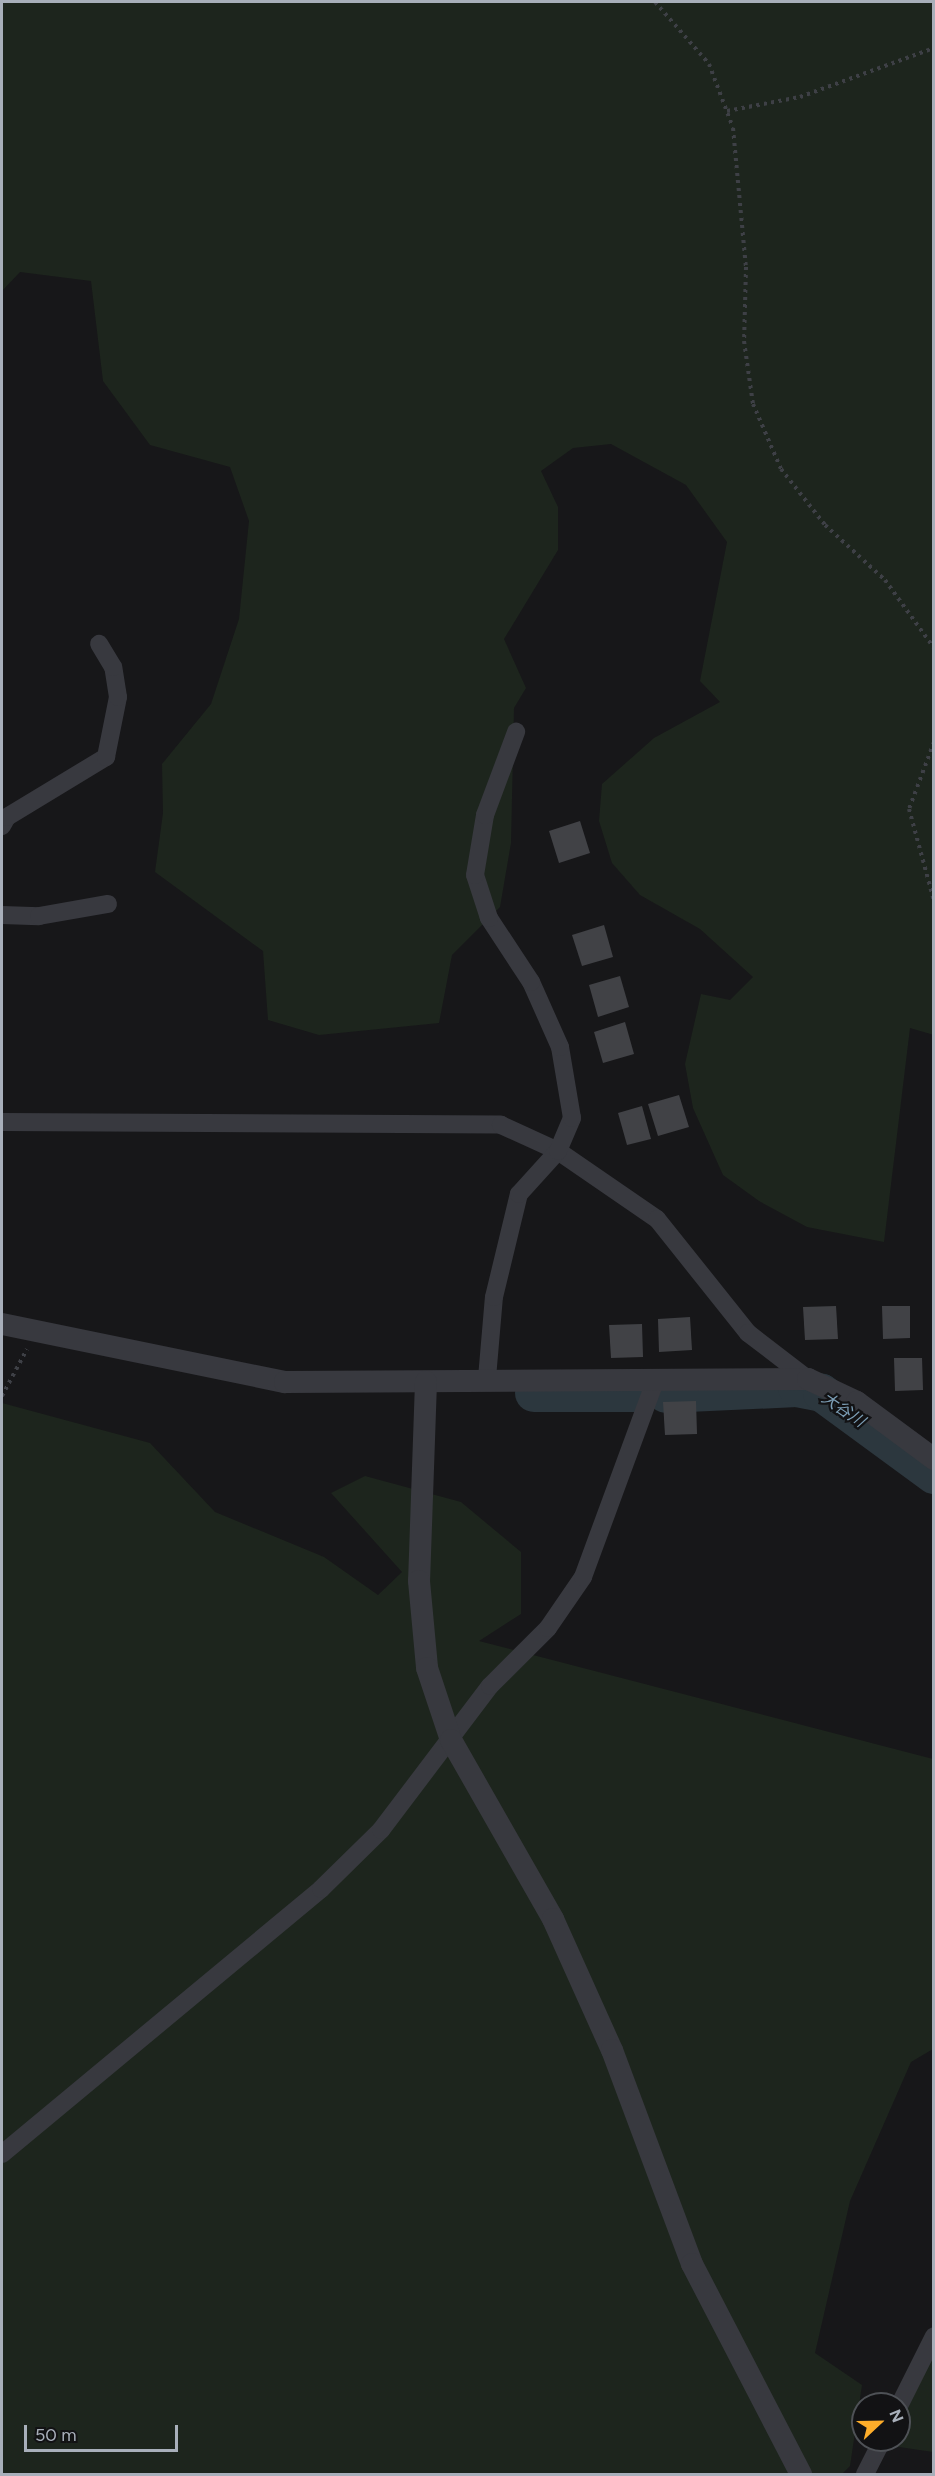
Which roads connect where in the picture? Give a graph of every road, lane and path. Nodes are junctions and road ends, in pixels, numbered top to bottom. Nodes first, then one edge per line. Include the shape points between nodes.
1 (655, 2) edge
2 (933, 48) edge
3 (727, 111) junction
4 (99, 644) dead end
5 (933, 648) edge
6 (516, 732) dead end
7 (933, 742) edge
8 (2, 826) edge
9 (933, 901) edge
10 (108, 904) dead end
11 (2, 915) edge
12 (2, 1122) edge
13 (558, 1150) junction
14 (2, 1324) edge
15 (36, 1332) junction
16 (487, 1378) junction
17 (808, 1379) junction
18 (655, 1381) junction
19 (426, 1382) junction
20 (2, 1396) edge
21 (933, 1459) edge
22 (451, 1740) junction
23 (2, 2154) edge
24 (933, 2336) edge
25 (906, 2392) edge
26 (876, 2452) edge
27 (801, 2475) edge
28 (865, 2475) edge

1 - 3 path via 709,64
2 - 3 path via 800,97
3 - 5 path via 738,151 744,340 753,404 781,469 825,525 885,580
4 - 8 street via 113,667 118,696 106,757 7,817
6 - 13 street via 485,815 475,875 489,918 531,982 560,1047 572,1118
7 - 9 path via 909,808
10 - 11 street via 39,916
12 - 13 street via 501,1125
13 - 16 street via 519,1194 494,1298
13 - 17 street via 657,1219 748,1333
14 - 15 street
15 - 19 street via 285,1383
15 - 20 path
16 - 18 street
16 - 19 street
17 - 18 street
17 - 21 street via 856,1402
18 - 22 street via 583,1576 548,1628 490,1686
19 - 22 street via 419,1581 427,1668
22 - 23 street via 381,1830 321,1889
22 - 27 street via 553,1919 612,2050 692,2264
24 - 25 street
26 - 28 street

